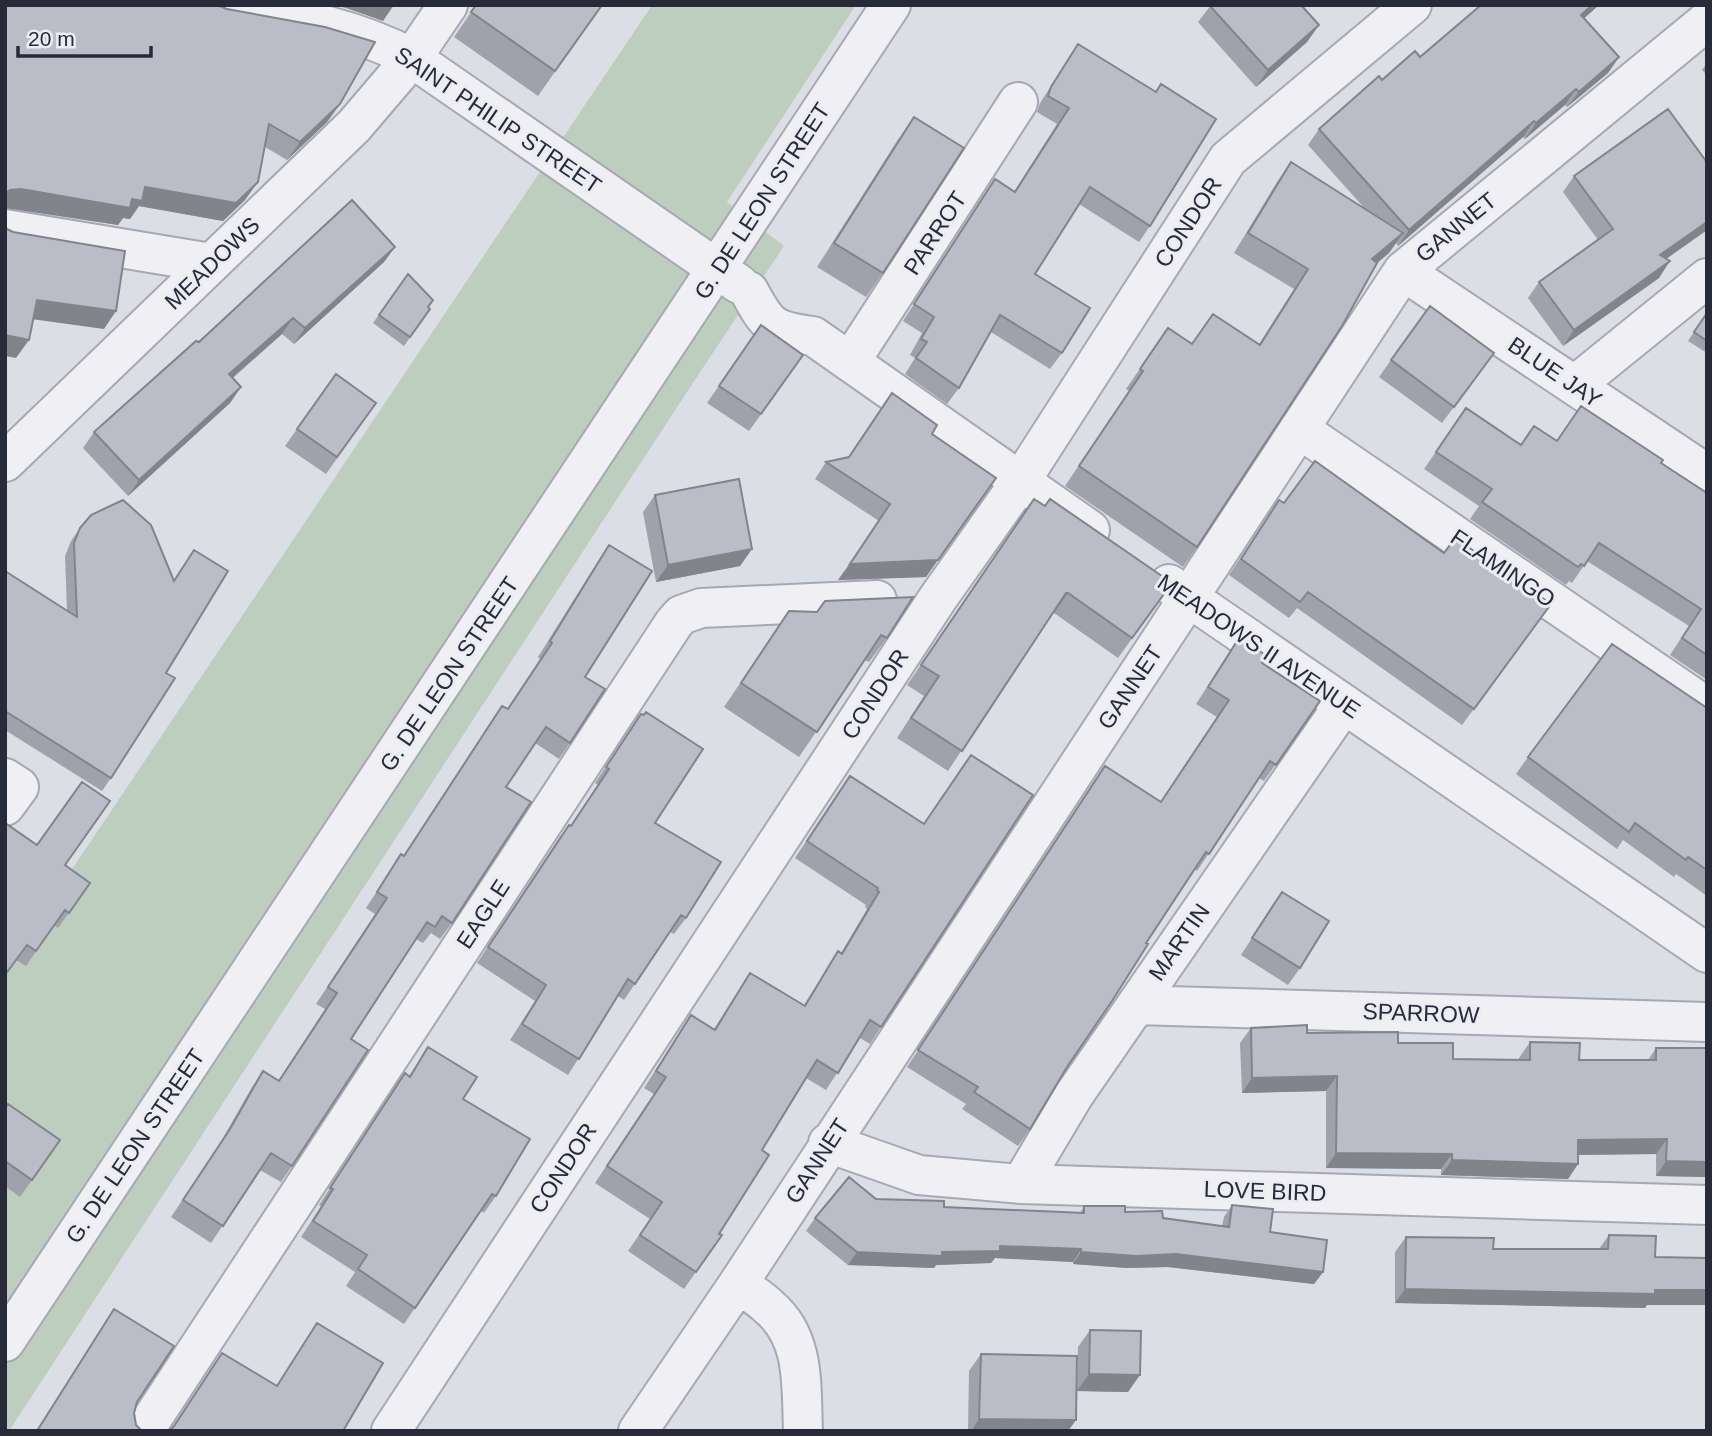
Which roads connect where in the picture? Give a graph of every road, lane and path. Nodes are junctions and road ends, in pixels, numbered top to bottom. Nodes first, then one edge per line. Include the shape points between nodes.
1 (218, 5) edge
2 (448, 5) edge
3 (891, 5) edge
4 (1412, 5) edge
5 (1707, 22) edge
6 (412, 58) junction
7 (1018, 102) dead end
8 (5, 229) edge
9 (211, 263) junction
10 (718, 269) junction
11 (1403, 271) junction
12 (1707, 278) edge
13 (850, 362) junction
14 (1575, 385) junction
15 (1299, 429) junction
16 (5, 461) edge
17 (1707, 474) edge
18 (1020, 482) junction
19 (1189, 597) junction
20 (938, 598) junction
21 (1344, 704) junction
22 (1707, 707) edge
23 (1707, 953) edge
24 (1136, 1005) junction
25 (1707, 1022) edge
26 (828, 1143) junction
27 (1021, 1184) junction
28 (1707, 1205) edge
29 (738, 1284) junction
30 (5, 1342) edge
31 (144, 1431) edge
32 (391, 1431) edge
33 (638, 1431) edge
34 (803, 1431) edge

1 - 6 street, SAINT PHILIP STREET via 347,30
2 - 6 street, MEADOWS
3 - 10 street, G. DE LEON STREET
4 - 18 street, CONDOR via 1228,159
5 - 11 street, GANNET
6 - 9 street, MEADOWS via 354,126
6 - 10 street, SAINT PHILIP STREET
7 - 13 street, PARROT
8 - 9 street
9 - 16 street, MEADOWS
10 - 13 street, MEADOWS II AVENUE via 749,291 778,296 800,311 813,336
10 - 30 street, G. DE LEON STREET
11 - 14 street, BLUE JAY
11 - 15 street, GANNET
12 - 14 street
13 - 18 street, MEADOWS II AVENUE
14 - 17 street, BLUE JAY
15 - 19 street, GANNET
15 - 22 street, FLAMINGO
18 - 19 street, MEADOWS II AVENUE
18 - 20 street, CONDOR
19 - 21 street, MEADOWS II AVENUE
19 - 26 street, GANNET
20 - 31 street, EAGLE via 701,608 674,623
20 - 32 street, CONDOR
21 - 23 street, MEADOWS II AVENUE
21 - 24 street, MARTIN
24 - 25 street, SPARROW
24 - 27 street, MARTIN via 1074,1095
26 - 27 street, LOVE BIRD via 919,1175
26 - 29 street, GANNET
27 - 28 street, LOVE BIRD
29 - 33 street, GANNET
29 - 34 street via 770,1307 796,1345

